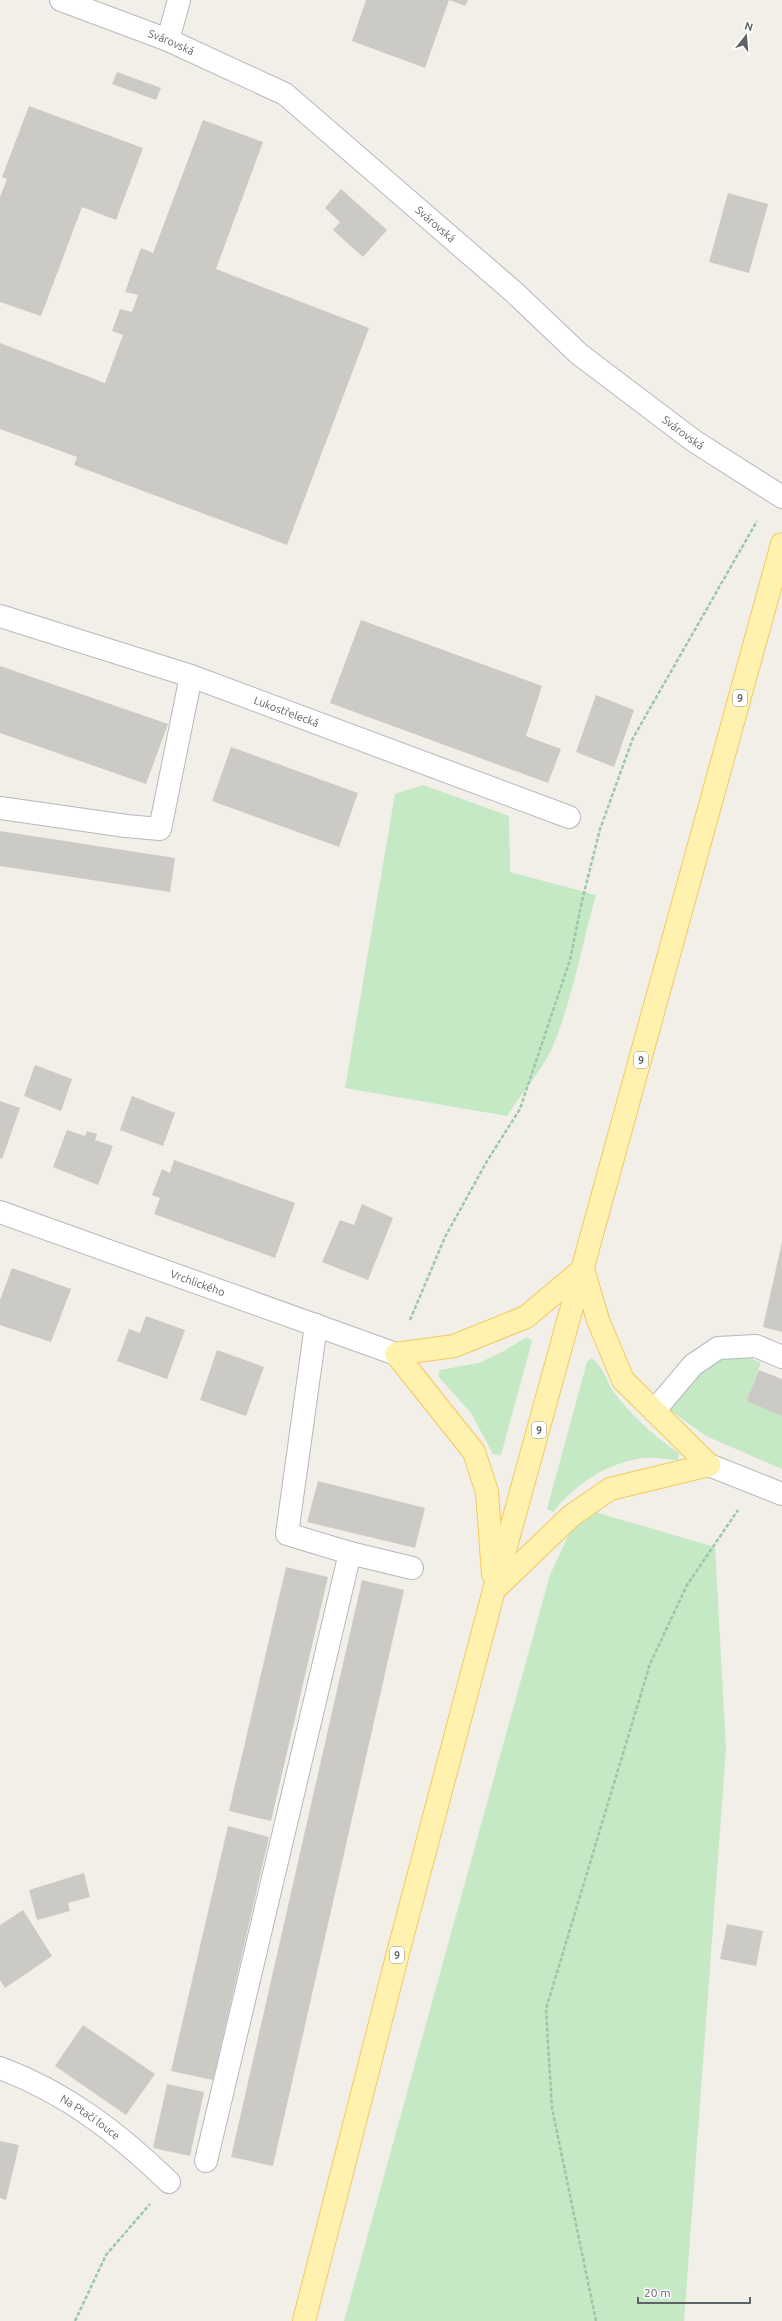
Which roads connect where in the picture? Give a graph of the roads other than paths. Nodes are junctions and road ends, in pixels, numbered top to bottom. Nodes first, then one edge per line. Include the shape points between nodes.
1 (62, 0) edge
2 (179, 0) edge
3 (168, 40) junction
4 (782, 497) edge
5 (782, 544) edge
6 (0, 616) edge
7 (191, 676) junction
8 (0, 808) edge
9 (570, 817) dead end
10 (0, 1212) edge
11 (583, 1270) junction
12 (316, 1325) junction
13 (396, 1354) junction
14 (782, 1357) edge
15 (654, 1411) junction
16 (709, 1465) junction
17 (782, 1494) edge
18 (350, 1553) junction
19 (412, 1568) dead end
20 (494, 1590) junction
21 (0, 2068) edge
22 (206, 2161) dead end
23 (169, 2182) road end
24 (304, 2321) edge

1 - 3 street, Svárovská
2 - 3 street
3 - 4 street, Svárovská via 285,94 515,293 579,354 694,441
5 - 11 main road, 9
6 - 7 street, Lukostřelecká
7 - 8 street via 160,829
7 - 9 street, Lukostřelecká
10 - 12 street, Vrchlického
11 - 13 main road via 526,1317 454,1346
11 - 15 main road via 598,1320 623,1380
11 - 20 main road, 9
12 - 13 street, Vrchlického
12 - 18 street via 287,1534
13 - 20 main road via 474,1452 487,1492
14 - 15 street via 756,1346 718,1348 693,1365
15 - 16 main road
16 - 17 street
16 - 20 main road via 610,1489 571,1516
18 - 19 street
18 - 22 street
20 - 24 main road, 9
21 - 23 street, Na Ptačí louce via 37,2083 78,2108 135,2150

